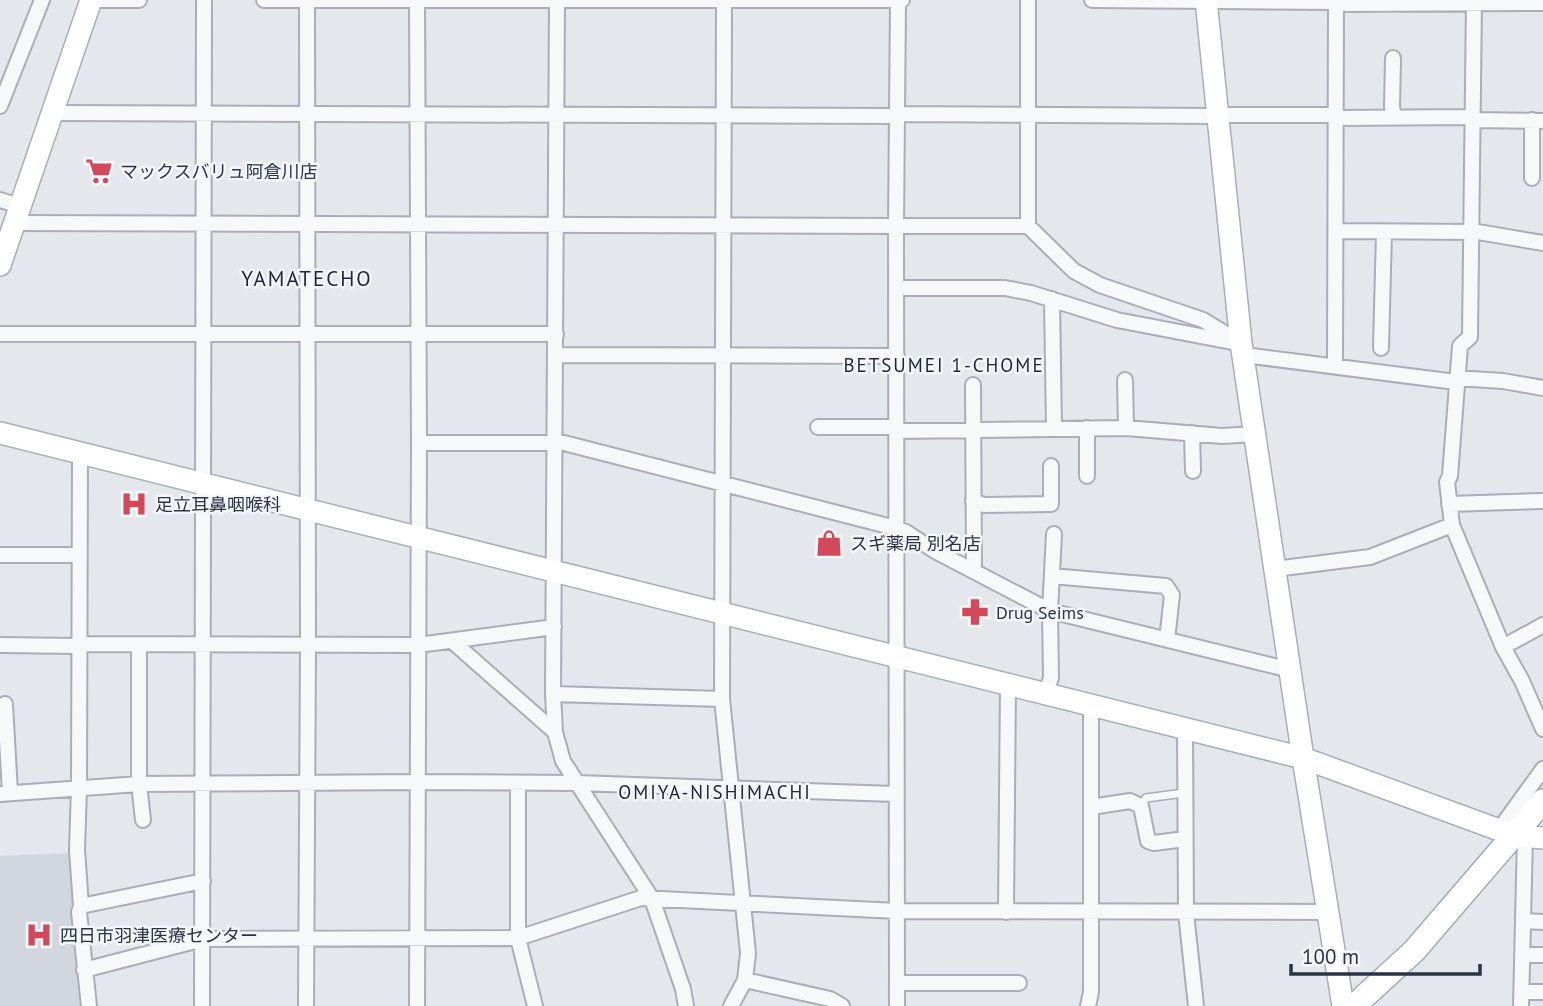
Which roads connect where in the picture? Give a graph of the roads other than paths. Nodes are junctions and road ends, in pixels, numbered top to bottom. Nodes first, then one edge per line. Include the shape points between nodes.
1 (41, 0) edge
2 (91, 0) edge
3 (139, 0) edge
4 (204, 0) edge
5 (264, 0) edge
6 (557, 0) edge
7 (900, 0) edge
8 (1028, 0) edge
9 (1092, 0) edge
10 (1206, 0) edge
11 (307, 1) edge
12 (419, 1) edge
13 (724, 1) edge
14 (1336, 1) edge
15 (1474, 1) edge
16 (1543, 3) edge
17 (1393, 58) dead end
18 (0, 106) edge
19 (53, 113) junction
20 (204, 114) junction
21 (309, 114) junction
22 (418, 114) junction
23 (557, 114) junction
24 (724, 115) junction
25 (896, 115) junction
26 (1028, 115) junction
27 (1217, 116) junction
28 (1336, 116) junction
29 (1394, 117) junction
30 (1472, 119) junction
31 (1537, 120) edge
32 (1532, 178) dead end
33 (12, 210) edge
34 (204, 224) junction
35 (419, 224) junction
36 (308, 225) junction
37 (556, 225) junction
38 (723, 225) junction
39 (896, 226) junction
40 (1028, 226) junction
41 (1336, 231) junction
42 (1384, 232) junction
43 (1473, 234) junction
44 (1543, 243) edge
45 (0, 265) edge
46 (897, 288) junction
47 (1052, 299) junction
48 (0, 334) edge
49 (204, 334) junction
50 (556, 334) junction
51 (308, 335) junction
52 (419, 335) junction
53 (1381, 348) dead end
54 (1242, 349) junction
55 (556, 355) junction
56 (723, 356) junction
57 (897, 356) junction
58 (1335, 366) junction
59 (1125, 380) dead end
60 (1456, 380) junction
61 (973, 385) dead end
62 (1543, 387) edge
63 (818, 427) dead end
64 (1087, 428) junction
65 (1126, 428) junction
66 (897, 429) junction
67 (1054, 429) junction
68 (973, 430) junction
69 (0, 433) edge
70 (1192, 433) junction
71 (1255, 434) junction
72 (419, 443) junction
73 (556, 443) junction
74 (80, 453) junction
75 (1051, 466) dead end
76 (1193, 471) dead end
77 (1087, 476) dead end
78 (204, 484) junction
79 (722, 484) junction
80 (973, 501) junction
81 (1543, 501) edge
82 (1449, 504) junction
83 (307, 510) junction
84 (1452, 525) junction
85 (897, 529) junction
86 (1054, 534) dead end
87 (418, 538) junction
88 (0, 555) edge
89 (79, 555) junction
90 (1275, 569) junction
91 (555, 571) junction
92 (974, 571) junction
93 (1052, 576) junction
94 (1050, 611) junction
95 (723, 613) junction
96 (1543, 625) edge
97 (554, 626) junction
98 (1167, 640) junction
99 (452, 641) junction
100 (0, 645) edge
101 (78, 645) junction
102 (139, 645) junction
103 (204, 645) junction
104 (418, 645) junction
105 (308, 646) junction
106 (1503, 647) junction
107 (897, 656) junction
108 (1290, 670) junction
109 (1008, 683) junction
110 (1046, 692) junction
111 (553, 694) junction
112 (722, 699) junction
113 (1091, 703) junction
114 (5, 704) dead end
115 (1185, 727) junction
116 (1543, 729) edge
117 (555, 732) junction
118 (1303, 758) junction
119 (1543, 769) edge
120 (418, 782) junction
121 (203, 783) junction
122 (308, 783) junction
123 (518, 783) junction
124 (577, 783) junction
125 (139, 784) junction
126 (79, 788) junction
127 (730, 788) junction
128 (5, 793) edge
129 (1184, 793) junction
130 (895, 794) junction
131 (1543, 801) edge
132 (1141, 806) junction
133 (1091, 807) junction
134 (143, 820) dead end
135 (1527, 837) edge
136 (1185, 839) junction
137 (203, 881) junction
138 (652, 899) junction
139 (743, 904) junction
140 (81, 906) junction
141 (897, 911) junction
142 (1006, 912) junction
143 (1327, 912) junction
144 (1091, 913) junction
145 (1186, 913) junction
146 (1523, 922) junction
147 (1543, 922) edge
148 (518, 938) junction
149 (202, 939) junction
150 (417, 939) junction
151 (306, 940) junction
152 (1523, 955) junction
153 (1543, 955) edge
154 (84, 970) junction
155 (745, 979) junction
156 (897, 983) junction
157 (1019, 983) dead end
158 (1543, 992) edge
159 (1522, 999) edge
160 (89, 1006) edge
161 (202, 1006) edge
162 (306, 1006) edge
163 (417, 1006) edge
164 (535, 1006) edge
165 (687, 1006) edge
166 (731, 1006) edge
167 (842, 1006) edge
168 (897, 1006) edge
169 (1088, 1006) edge
170 (1196, 1006) edge
171 (1343, 1006) edge
172 (1354, 1006) edge

1 - 18 street
2 - 3 street
2 - 19 street
4 - 20 street
5 - 11 street
6 - 12 street
6 - 13 street
6 - 23 street
7 - 13 street
7 - 25 street
8 - 26 street
9 - 10 street
10 - 14 street
10 - 27 street
11 - 12 street
11 - 21 street
12 - 22 street
13 - 24 street
14 - 15 street
14 - 28 street
15 - 16 street
15 - 30 street
17 - 29 street
19 - 20 street
19 - 33 street
20 - 21 street
20 - 34 street
21 - 22 street
21 - 36 street
22 - 23 street
22 - 35 street
23 - 24 street
23 - 37 street
24 - 25 street
24 - 38 street
25 - 26 street
25 - 39 street
26 - 27 street
26 - 40 street
27 - 28 street
27 - 54 street
28 - 29 street
28 - 41 street
29 - 30 street
30 - 31 street
30 - 43 street
31 - 32 street
33 - 34 street
33 - 45 street
34 - 36 street
34 - 49 street
35 - 36 street
35 - 37 street
35 - 52 street
36 - 51 street
37 - 38 street
37 - 50 street
38 - 39 street
38 - 56 street
39 - 40 street
39 - 46 street
40 - 54 street via 1074,271 1100,285 1203,320
41 - 42 street
41 - 58 street
42 - 43 street
42 - 53 street
43 - 44 street
43 - 60 street via 1470,337 1460,346
46 - 47 street via 1005,288
46 - 57 street
47 - 54 street via 1117,320
47 - 67 street
48 - 49 street
49 - 51 street
49 - 78 street
50 - 52 street
50 - 55 street
51 - 52 street
51 - 83 street
52 - 72 street
54 - 58 street
54 - 71 street
55 - 56 street
55 - 73 street
56 - 57 street
56 - 79 street
57 - 66 street
58 - 60 street
59 - 65 street
60 - 62 street
60 - 82 street
61 - 68 street
63 - 66 street
64 - 65 street
64 - 67 street
64 - 77 street
65 - 70 street
66 - 68 street
66 - 85 street
67 - 68 street
68 - 80 street
69 - 74 street
70 - 71 street
70 - 76 street
71 - 90 street
72 - 73 street
72 - 87 street
73 - 79 street
73 - 91 street
74 - 78 street
74 - 89 street
75 - 80 street via 1051,504 984,505
78 - 83 street
78 - 103 street
79 - 85 street
79 - 95 street
80 - 92 street
81 - 82 street
82 - 84 street
83 - 87 street
83 - 105 street
84 - 90 street via 1370,557
84 - 106 street
85 - 92 street
85 - 107 street
86 - 93 street
87 - 91 street
87 - 104 street
88 - 89 street
89 - 101 street
90 - 108 street
91 - 95 street
91 - 97 street
92 - 94 street
93 - 94 street
93 - 98 street via 1166,586 1172,595
94 - 98 street
94 - 110 street via 1051,678
95 - 107 street
95 - 112 street
96 - 106 street
97 - 99 street
97 - 111 street
98 - 108 street
99 - 104 street
99 - 117 street
100 - 101 street
101 - 102 street
101 - 126 street
102 - 103 street
102 - 125 street
103 - 105 street
103 - 121 street
104 - 105 street
104 - 120 street
105 - 122 street
106 - 116 street
107 - 109 street
107 - 130 street
108 - 118 street
109 - 110 street
109 - 142 street
110 - 113 street
111 - 112 street
111 - 117 street
112 - 127 street
113 - 115 street
113 - 133 street
114 - 128 street
115 - 118 street
115 - 129 street
117 - 124 street via 563,761
118 - 135 street
118 - 143 street
119 - 135 street via 1506,820
120 - 122 street
120 - 123 street
120 - 150 street
121 - 122 street
121 - 125 street
121 - 137 street
122 - 151 street
123 - 124 street
123 - 148 street
124 - 127 street
124 - 138 street
125 - 126 street
125 - 134 street
126 - 128 street
126 - 140 street via 76,850
127 - 130 street
127 - 139 street
129 - 132 lane via 1146,798
129 - 136 street
130 - 141 street
131 - 135 main road
132 - 133 street via 1130,801
132 - 136 street via 1148,841
133 - 144 street
135 - 146 street
135 - 172 main road
136 - 145 street
137 - 140 street
137 - 149 street
138 - 139 street
138 - 148 street via 641,898
138 - 165 street
139 - 141 street
139 - 155 street via 748,953
140 - 154 street
141 - 142 street
141 - 156 street
142 - 144 street
143 - 145 street
143 - 171 street
144 - 145 street
144 - 169 street
145 - 170 street
146 - 147 street
146 - 152 street
148 - 150 street
148 - 164 street
149 - 151 street
149 - 154 street
149 - 161 street
150 - 151 street
150 - 163 street
151 - 162 street
152 - 153 street
152 - 159 street
154 - 160 street
155 - 166 street
155 - 167 street via 831,999
156 - 157 street
156 - 168 street
158 - 159 street

